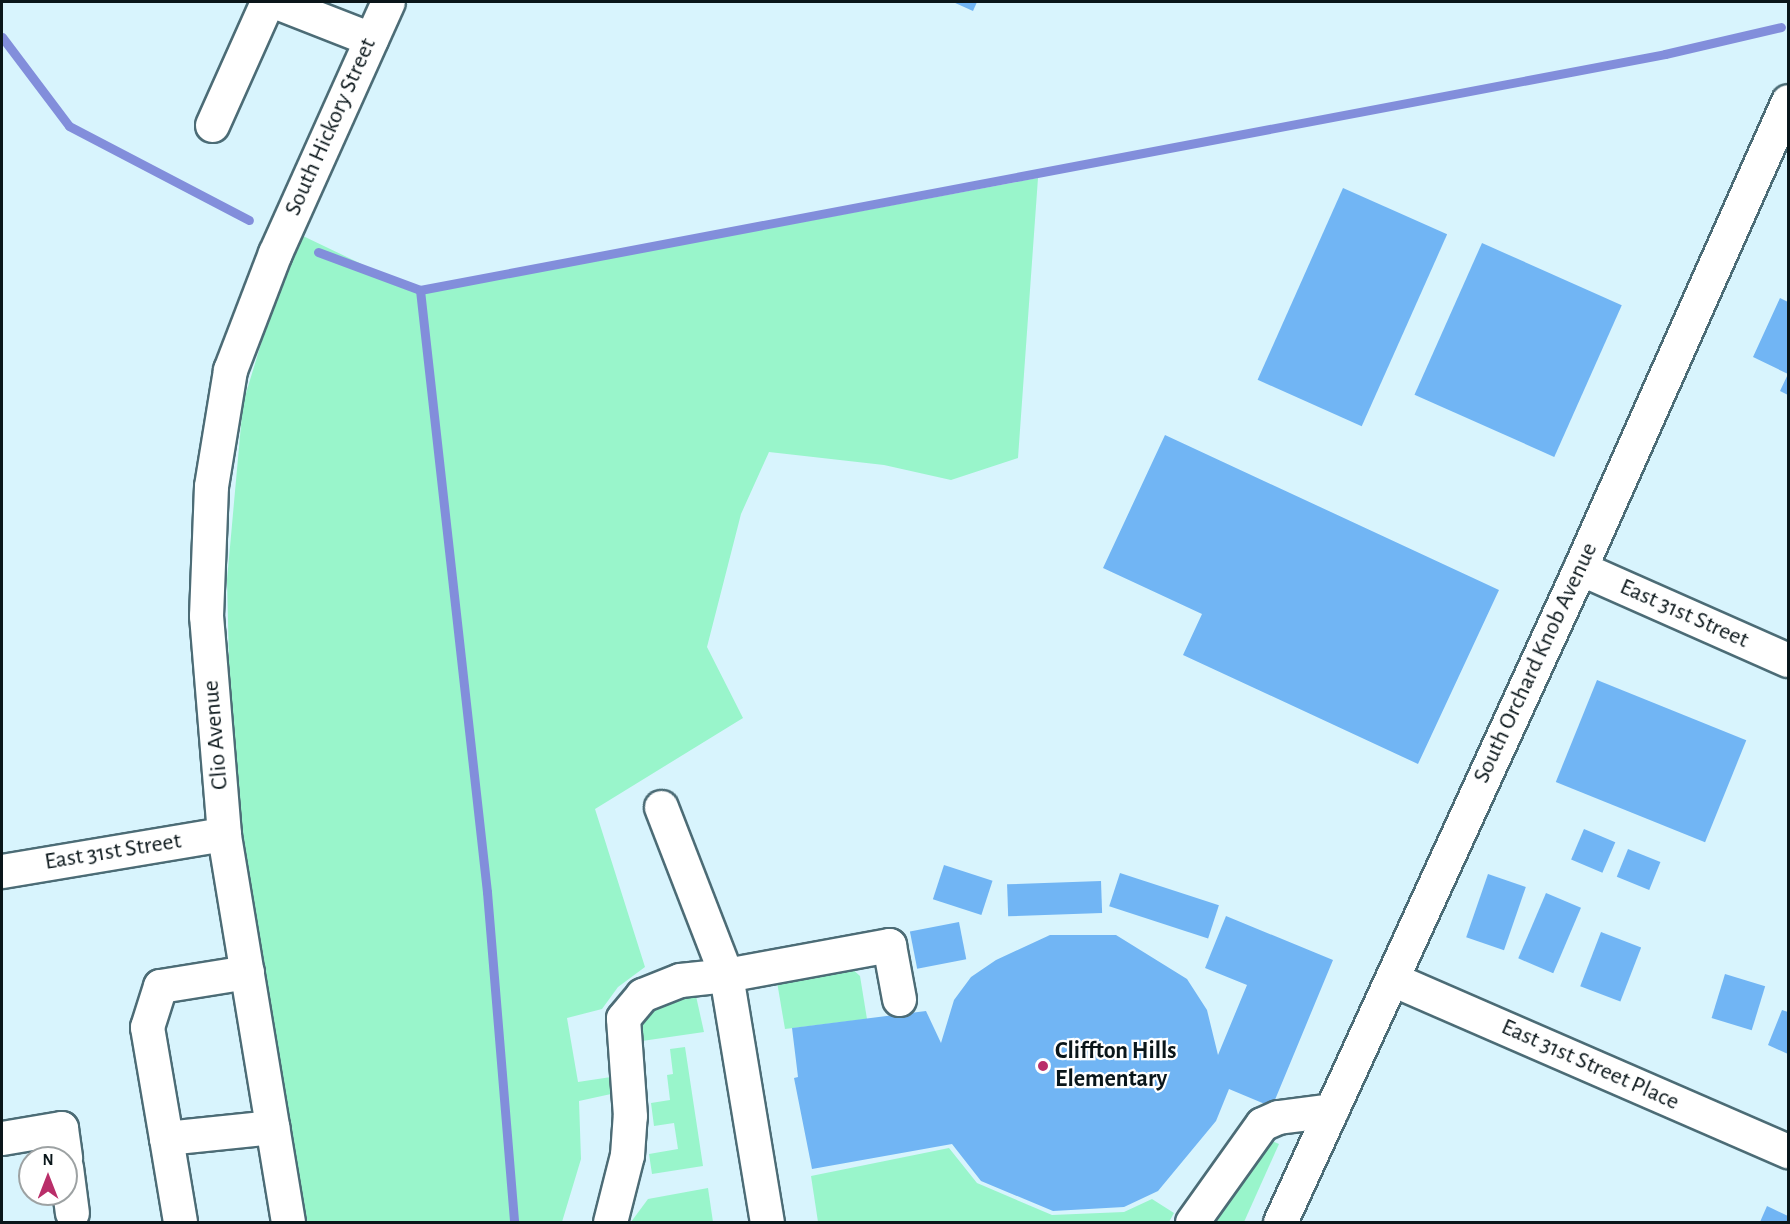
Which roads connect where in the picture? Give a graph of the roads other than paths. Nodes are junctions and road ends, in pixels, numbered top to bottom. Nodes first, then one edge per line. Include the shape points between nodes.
1 (267, 2) edge
2 (276, 2) edge
3 (388, 2) edge
4 (371, 39) junction
5 (1788, 101) edge
6 (212, 125) dead end
7 (275, 253) joint
8 (1580, 568) junction
9 (1788, 660) edge
10 (661, 807) dead end
11 (224, 834) junction
12 (2, 871) edge
13 (247, 972) junction
14 (726, 975) junction
15 (1392, 979) junction
16 (899, 999) dead end
17 (1332, 1110) junction
18 (273, 1127) junction
19 (2, 1138) edge
20 (166, 1138) junction
21 (63, 1146) edge
22 (1788, 1151) edge
23 (71, 1206) edge
24 (72, 1213) dead end
25 (180, 1222) edge
26 (288, 1222) edge
27 (610, 1222) edge
28 (767, 1222) edge
29 (1192, 1222) edge
30 (1280, 1222) edge

1 - 6 street
2 - 4 street
3 - 4 street, South Hickory Street
4 - 7 street, South Hickory Street
5 - 8 street, South Orchard Knob Avenue
7 - 11 street, Clio Avenue via 230,370 212,486 206,616
8 - 9 street, East 31st Street
8 - 15 street, South Orchard Knob Avenue
10 - 14 street
11 - 12 street, East 31st Street
11 - 13 street, Clio Avenue
13 - 18 street, Clio Avenue
13 - 20 street via 160,986 147,1026
14 - 16 street via 889,945
14 - 27 street via 680,980 642,995 623,1018 630,1116 627,1155
14 - 28 street
15 - 17 street, South Orchard Knob Avenue
15 - 22 street, East 31st Street Place
17 - 29 street via 1278,1117 1262,1124
17 - 30 street, South Orchard Knob Avenue
18 - 20 street
18 - 26 street, Clio Avenue
19 - 21 street via 61,1128
20 - 25 street
23 - 24 street

